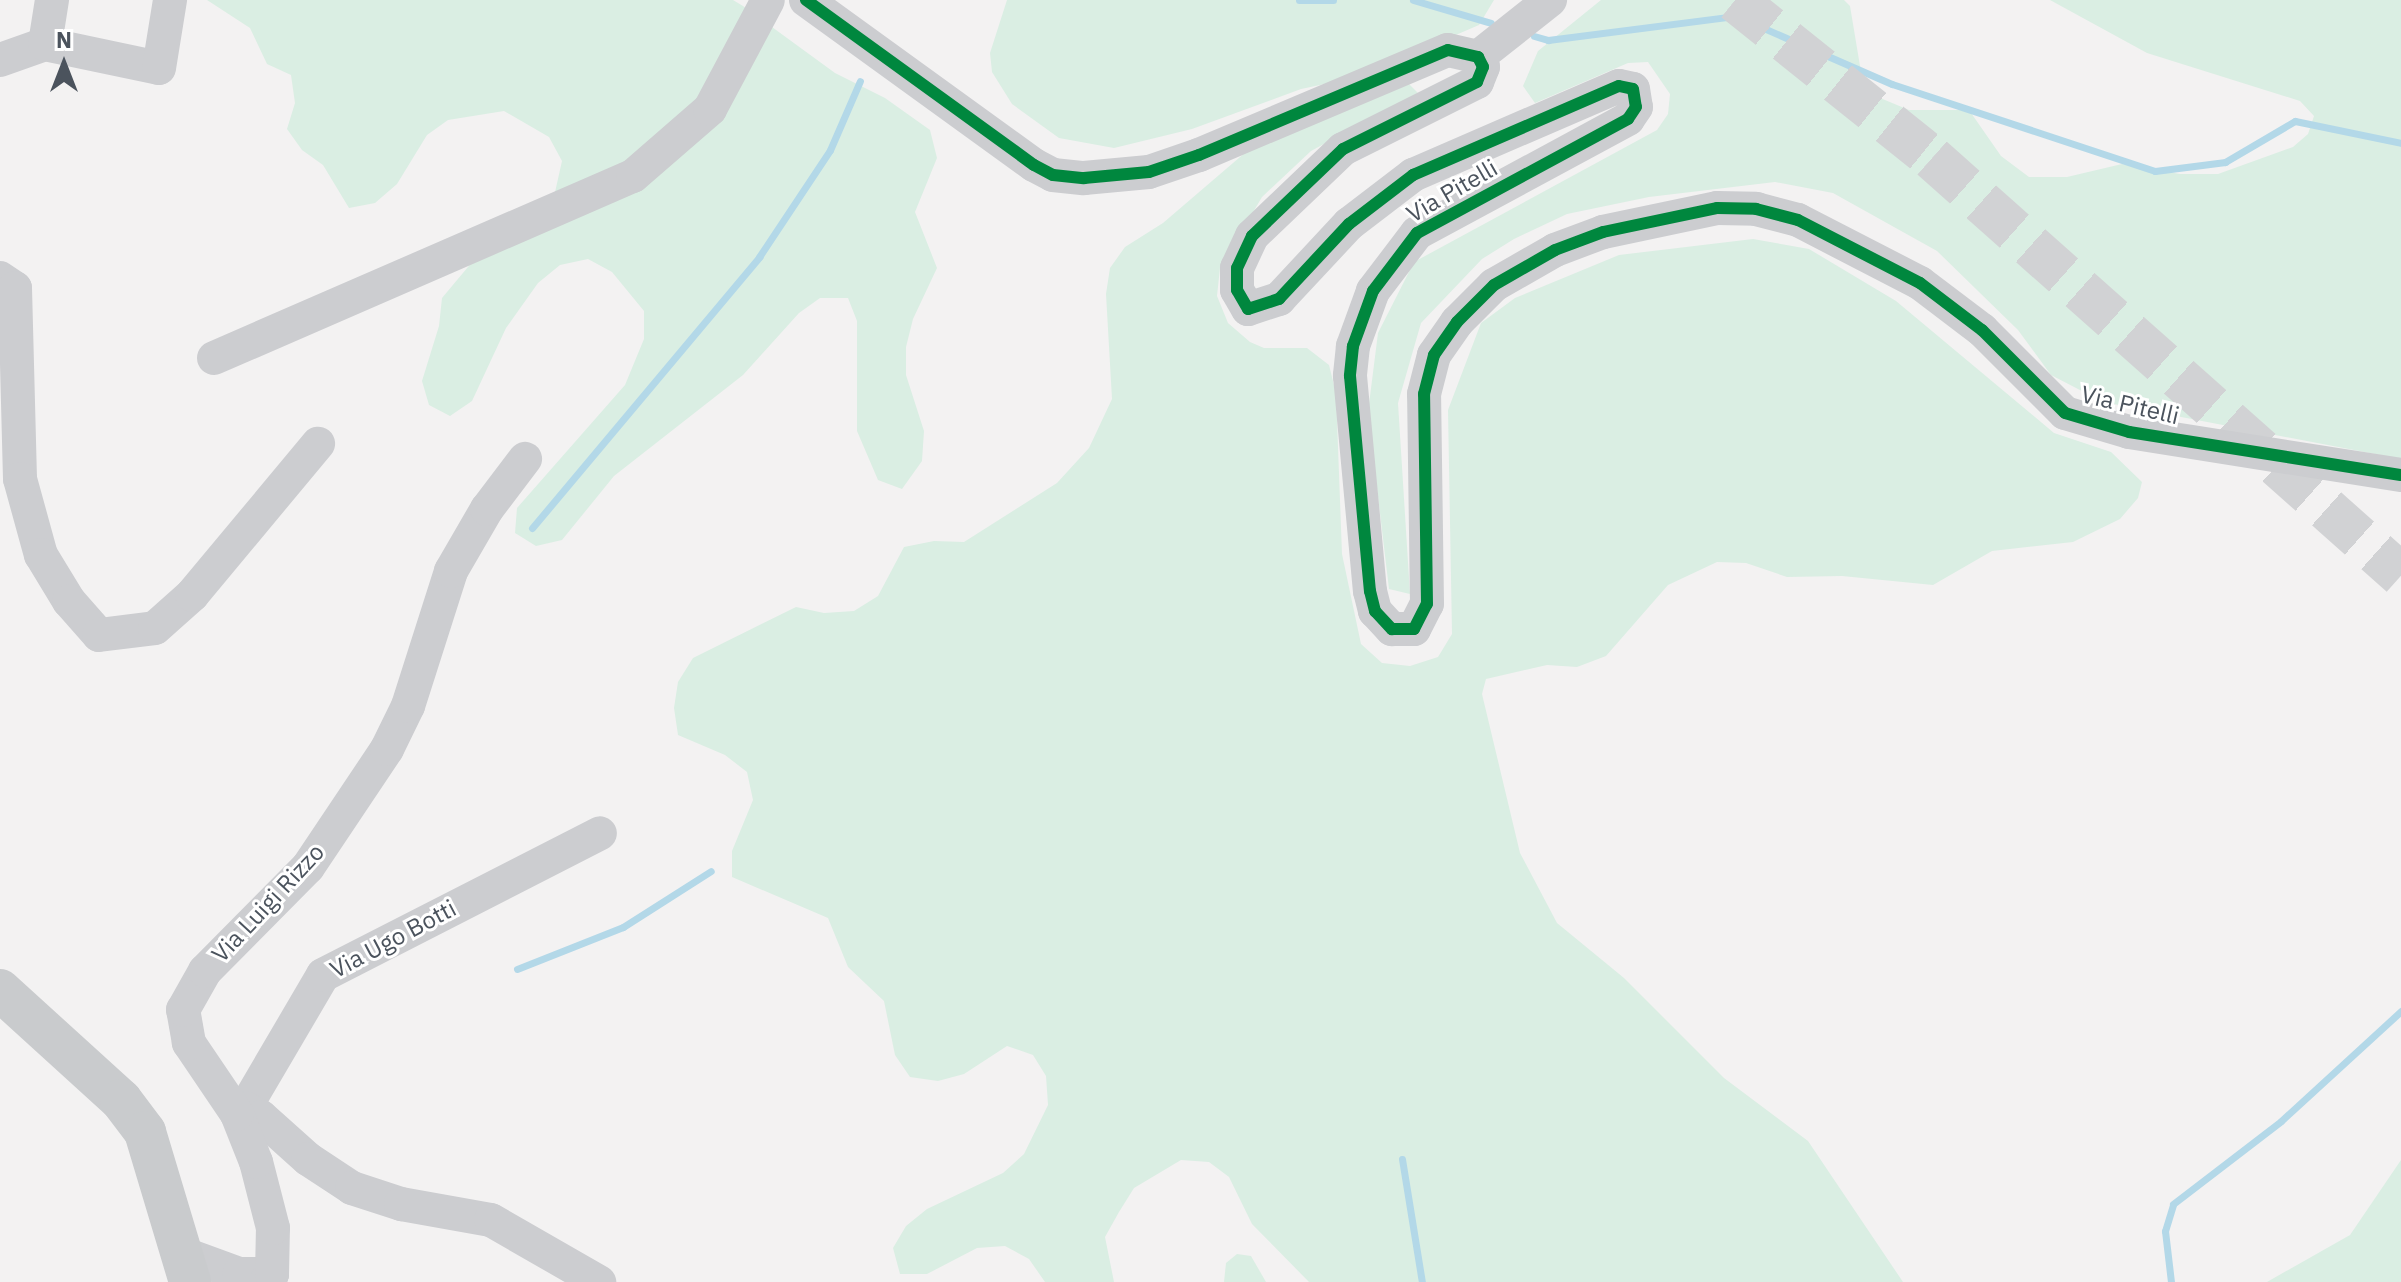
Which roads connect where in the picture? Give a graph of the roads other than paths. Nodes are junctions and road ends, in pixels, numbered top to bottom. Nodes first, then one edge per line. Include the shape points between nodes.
1 (52, 0) edge
2 (170, 0) edge
3 (768, 0) edge
4 (806, 0) edge
5 (1550, 0) edge
6 (45, 44) junction
7 (1478, 57) junction
8 (0, 60) edge
9 (0, 278) edge
10 (214, 358) dead end
11 (318, 444) dead end
12 (525, 459) dead end
13 (2401, 475) edge
14 (600, 833) dead end
15 (0, 990) edge
16 (241, 1111) junction
17 (184, 1267) edge
18 (269, 1278) edge
19 (599, 1282) edge

1 - 6 street
2 - 6 street via 159,68
3 - 10 street via 710,109 633,176
4 - 7 street via 1034,165 1053,175 1084,178 1149,172 1199,155 1448,50
5 - 7 street
6 - 8 street
7 - 13 street, Via Pitelli via 1482,76 1468,89 1343,149 1252,236 1237,268 1243,304 1248,309 1263,306 1279,299 1349,224 1413,175 1619,86 1629,86 1636,95 1628,119 1417,233 1373,291 1353,346 1350,376 1370,591 1375,611 1392,629 1414,629 1427,604 1424,394 1434,355 1457,322 1494,285 1555,250 1603,232 1717,208 1756,209 1798,220 1920,283 1982,330 2065,413 2129,432
9 - 11 street via 15,288 20,479 41,555 69,601 99,635 155,628 183,603
12 - 16 street, Via Luigi Rizzo via 487,509 451,571 408,706 387,749 308,867 192,988 183,1010 189,1043
14 - 16 street, Via Ugo Botti via 323,975
15 - 17 main road via 121,1100 145,1132
16 - 18 street, Via Luigi Rizzo via 273,1228
16 - 19 street via 352,1188 401,1204 491,1220
17 - 18 street, Via Luigi Rizzo

